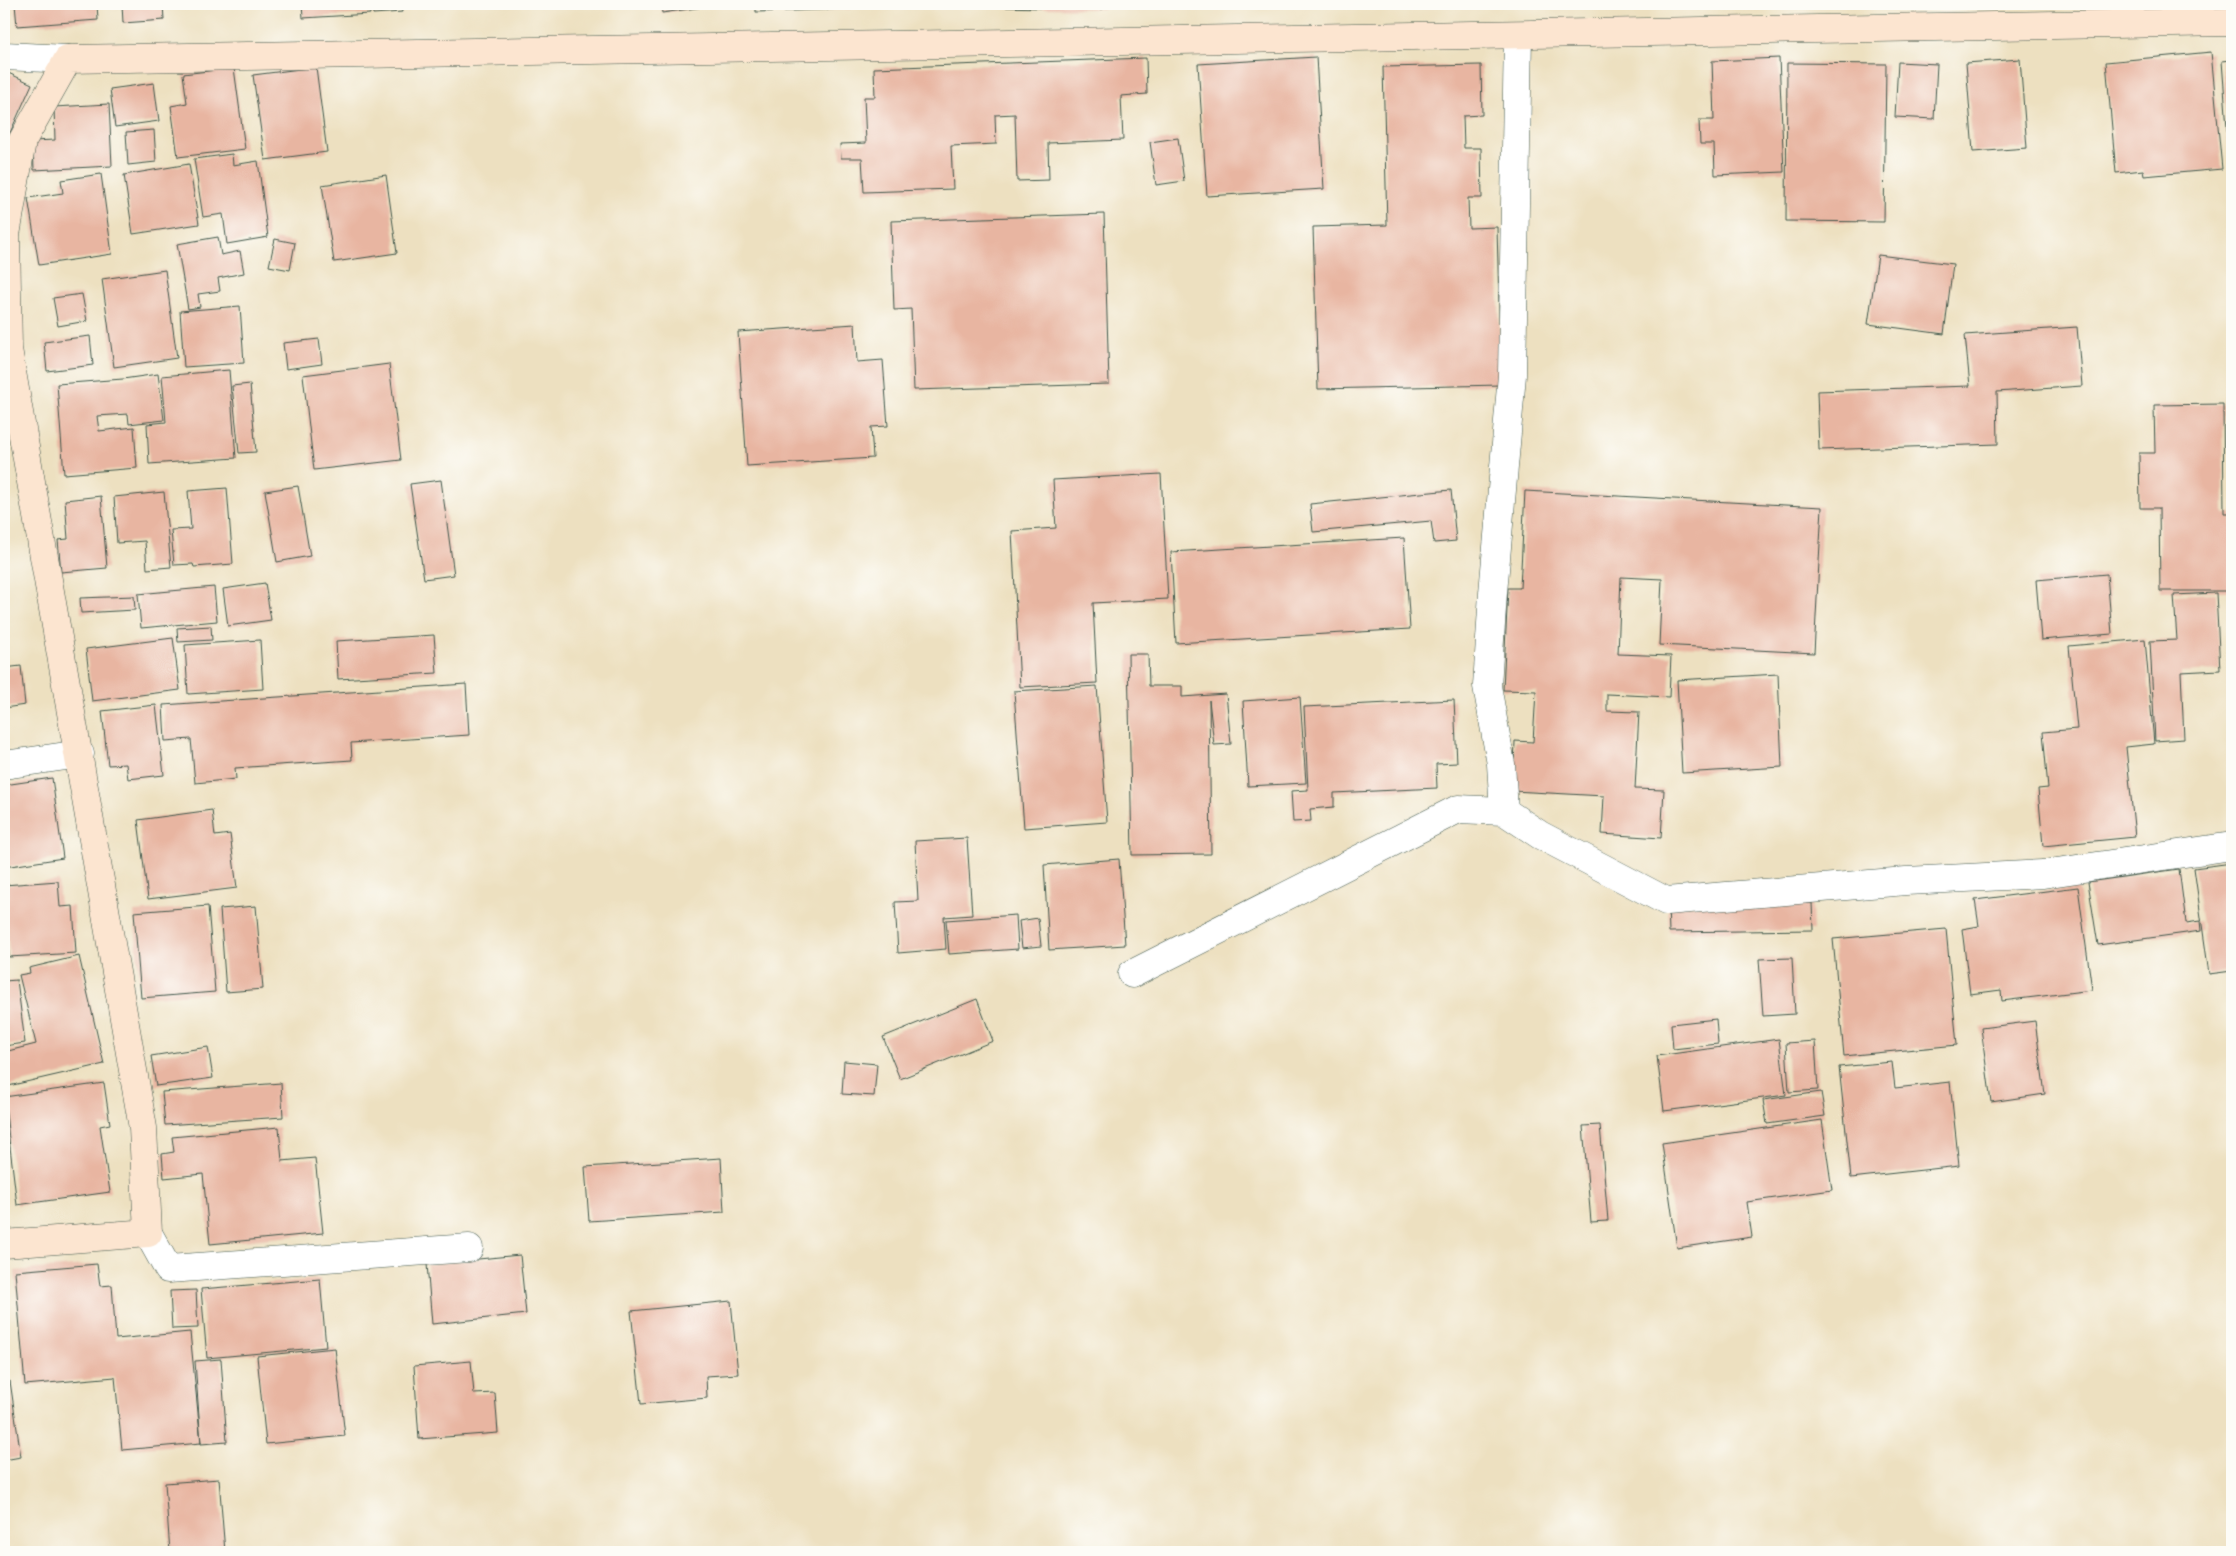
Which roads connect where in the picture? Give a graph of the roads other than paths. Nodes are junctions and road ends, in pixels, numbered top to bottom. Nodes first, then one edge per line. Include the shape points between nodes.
1 (2232, 22) edge
2 (1518, 35) junction
3 (4, 56) edge
4 (68, 60) junction
5 (80, 754) junction
6 (4, 764) edge
7 (1504, 811) junction
8 (2232, 846) edge
9 (1132, 974) dead end
10 (148, 1233) junction
11 (4, 1244) edge
12 (469, 1248) dead end

1 - 2 street
2 - 4 street
2 - 7 street via 1512,375 1487,686 1501,764
3 - 4 street
4 - 5 street via 22,141 6,236 8,349
5 - 6 street
5 - 10 street via 143,1128
7 - 8 street via 1540,834 1666,901 1906,881 2043,874
7 - 9 street via 1458,809
10 - 11 street
10 - 12 street via 168,1269

